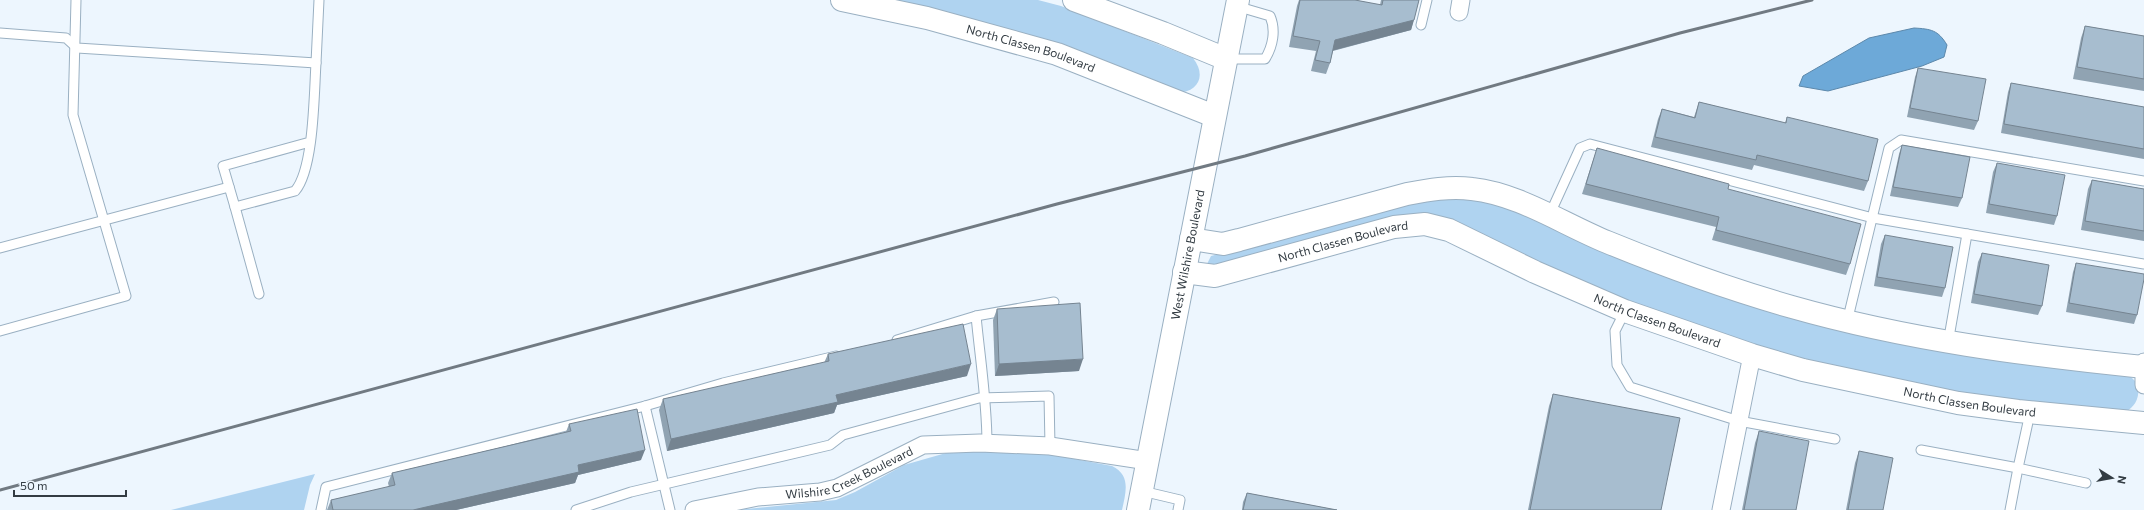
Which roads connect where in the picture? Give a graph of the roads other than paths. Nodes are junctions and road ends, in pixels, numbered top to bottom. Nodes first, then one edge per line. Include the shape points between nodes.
1 (76, 0) edge
2 (319, 0) edge
3 (842, 0) edge
4 (1427, 0) edge
5 (1082, 1) edge
6 (1237, 3) edge
7 (1421, 25) dead end
8 (0, 33) edge
9 (75, 46) junction
10 (1226, 59) junction
11 (316, 63) junction
12 (1214, 116) junction
13 (310, 142) junction
14 (2144, 181) edge
15 (229, 186) junction
16 (235, 207) junction
17 (1549, 216) junction
18 (1873, 218) junction
19 (103, 220) junction
20 (1968, 234) junction
21 (1191, 239) junction
22 (0, 248) edge
23 (2144, 264) edge
24 (1184, 272) junction
25 (259, 294) dead end
26 (1054, 302) dead end
27 (1625, 311) junction
28 (976, 316) junction
29 (1847, 322) junction
30 (0, 331) edge
31 (888, 342) edge
32 (1948, 343) junction
33 (843, 355) edge
34 (1752, 355) junction
35 (2144, 370) edge
36 (983, 398) junction
37 (645, 406) junction
38 (2030, 412) junction
39 (1739, 421) junction
40 (2144, 424) edge
41 (1835, 439) dead end
42 (987, 444) junction
43 (1050, 446) junction
44 (1921, 450) dead end
45 (1148, 461) junction
46 (2018, 468) junction
47 (2086, 483) dead end
48 (664, 484) junction
49 (1140, 500) edge
50 (321, 510) edge
51 (576, 510) edge
52 (670, 510) edge
53 (694, 510) edge
54 (1178, 510) edge
55 (1722, 510) edge
56 (2010, 510) edge

1 - 9 lane
2 - 11 lane
3 - 12 street, North Classen Boulevard via 927,18 1057,54
4 - 7 lane
5 - 10 street
6 - 10 street, West Wilshire Boulevard
6 - 10 lane via 1270,16 1273,24 1272,48 1264,58
8 - 9 lane via 66,38
9 - 11 lane
9 - 19 lane via 73,115
10 - 12 street, West Wilshire Boulevard
11 - 13 lane
12 - 21 street, West Wilshire Boulevard
13 - 15 lane via 223,166
13 - 16 lane via 304,174 295,191
14 - 18 lane via 1901,140 1889,148
15 - 16 lane
15 - 19 lane
16 - 25 lane
17 - 18 lane via 1580,148 1590,144
17 - 21 street via 1495,193 1453,188 1407,194 1223,244
17 - 29 street via 1606,242 1692,275
18 - 20 lane
18 - 29 lane
19 - 22 lane
19 - 30 lane via 126,296
20 - 23 lane
20 - 32 lane
21 - 24 street, West Wilshire Boulevard
24 - 27 street, North Classen Boulevard via 1215,276 1394,227 1425,224 1449,230 1535,272
24 - 45 street, West Wilshire Boulevard
26 - 28 lane
27 - 34 street, North Classen Boulevard
27 - 39 lane via 1616,331 1617,365 1630,387
28 - 31 lane
28 - 36 lane
29 - 32 street
32 - 35 street
33 - 37 lane via 723,383
34 - 38 street, North Classen Boulevard via 1909,394
34 - 39 street
36 - 42 lane via 987,414
36 - 43 lane via 1049,396
36 - 48 lane via 843,435 830,445
37 - 48 lane
37 - 50 lane via 326,487
38 - 40 street, North Classen Boulevard
38 - 46 lane
39 - 41 lane
39 - 55 street
42 - 43 street, Wilshire Creek Boulevard
42 - 53 street, Wilshire Creek Boulevard via 923,445 837,488 820,492 758,497
43 - 45 street, Wilshire Creek Boulevard
44 - 46 lane
45 - 49 street, West Wilshire Boulevard
46 - 47 lane
46 - 56 lane
48 - 51 lane
48 - 52 lane
49 - 54 lane via 1180,500

